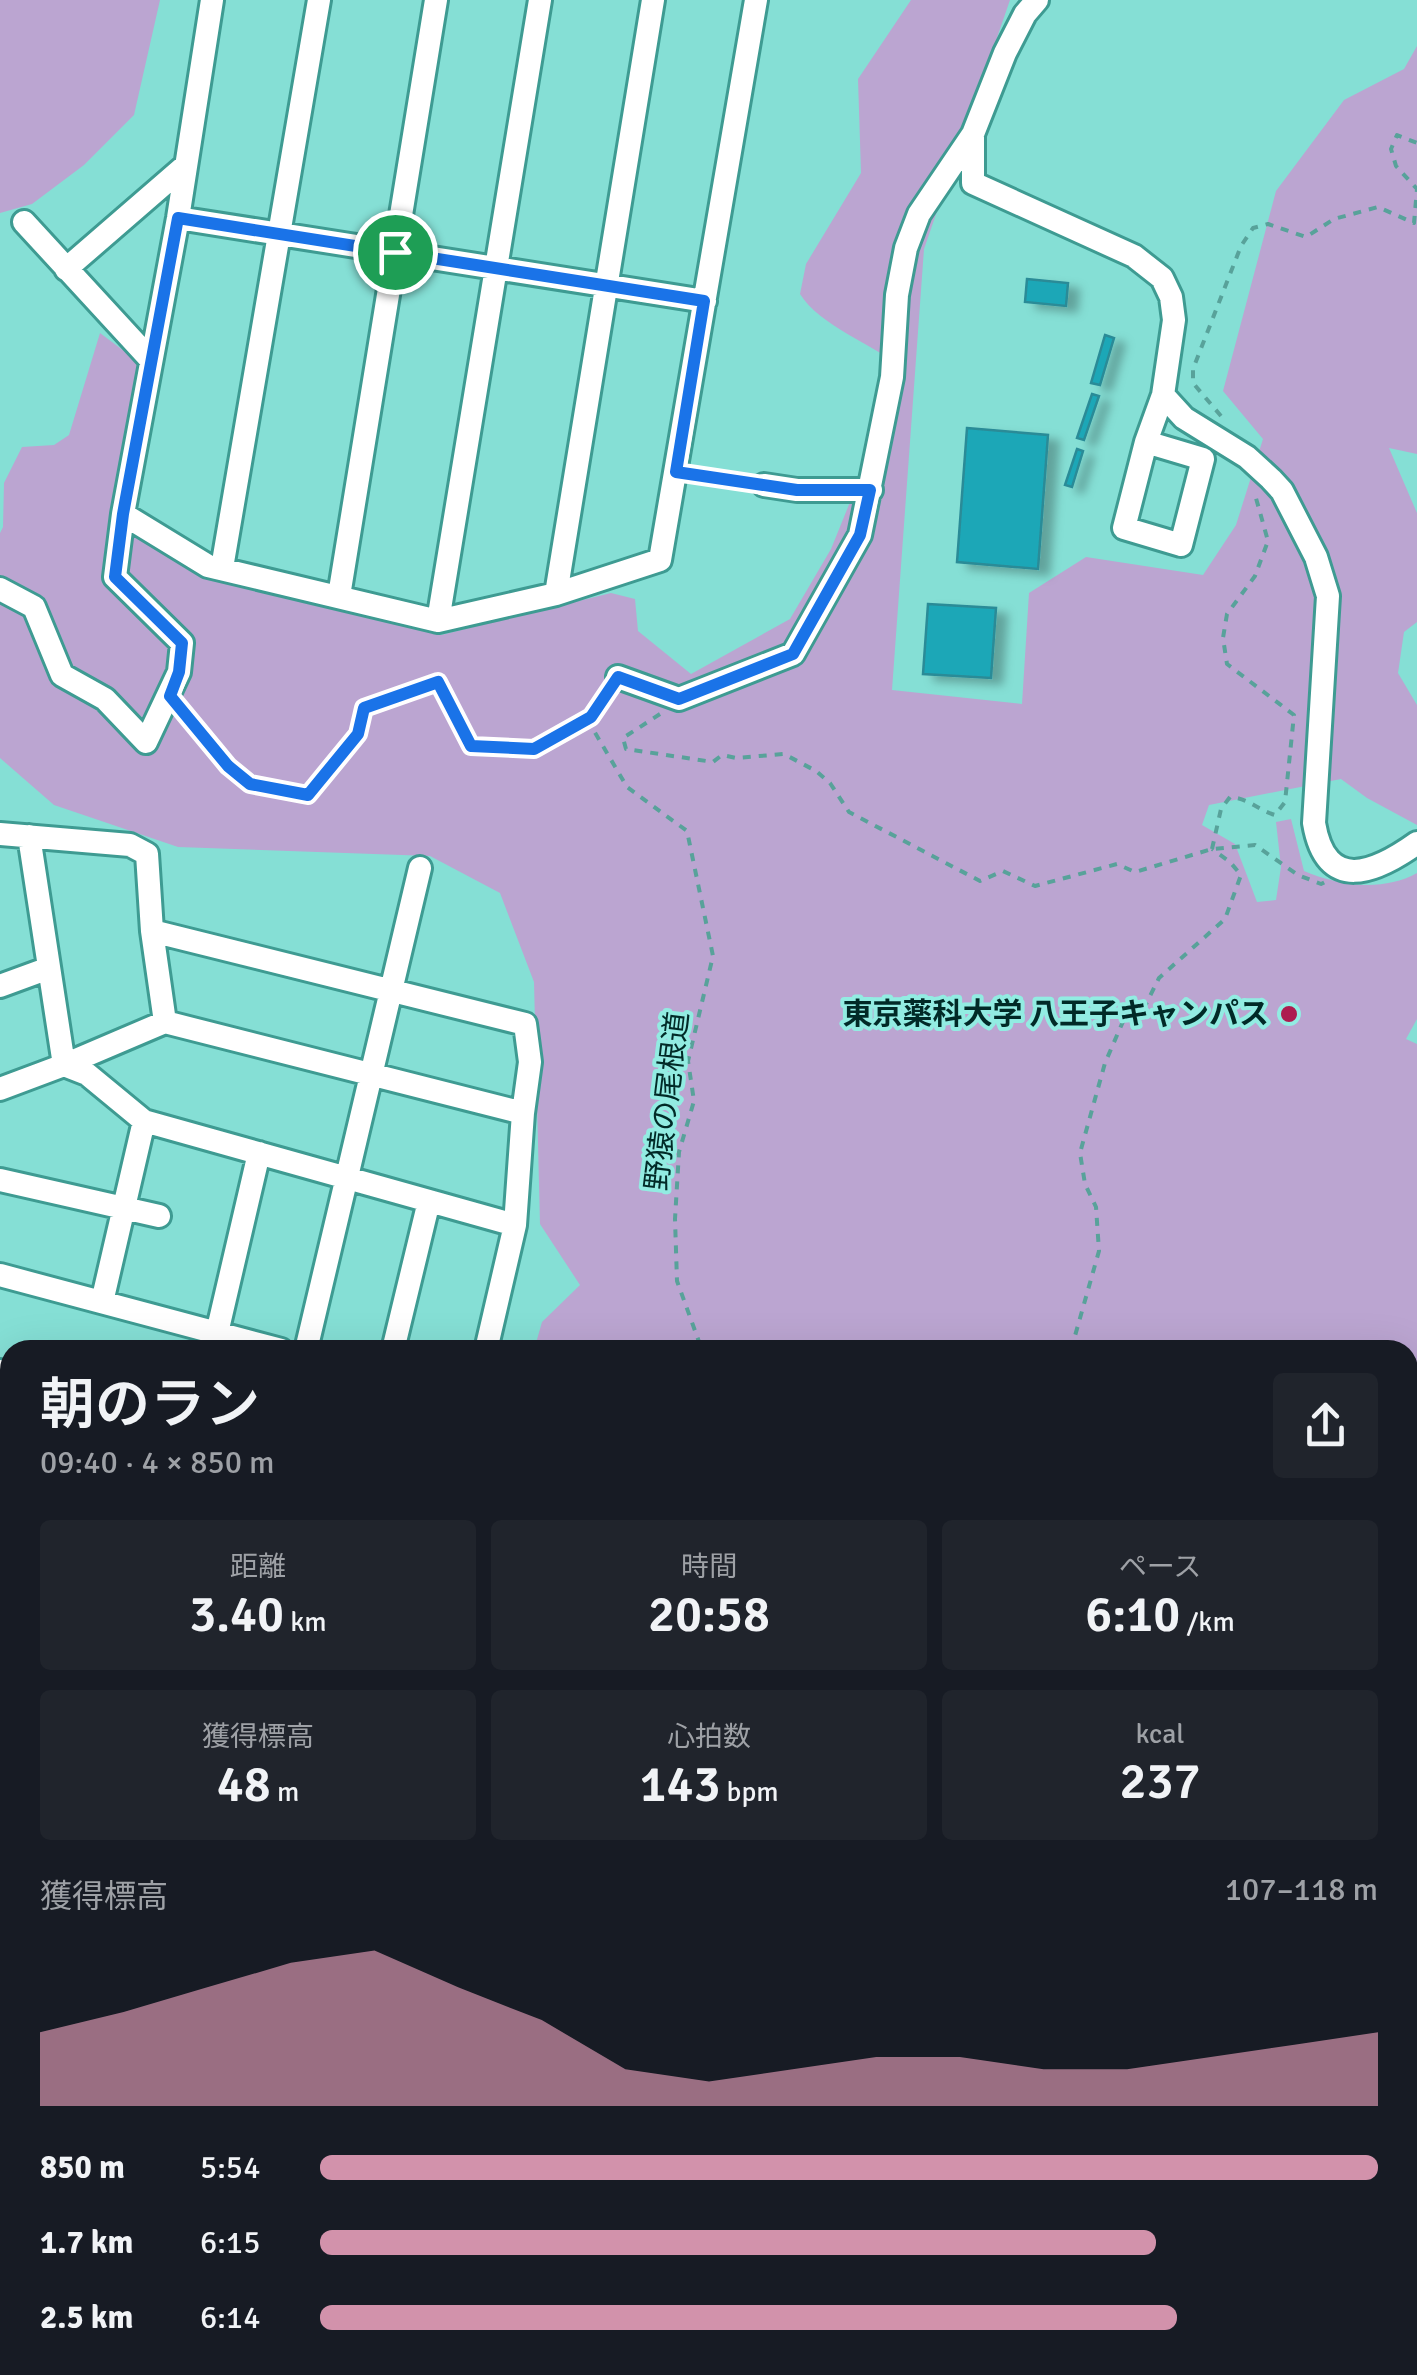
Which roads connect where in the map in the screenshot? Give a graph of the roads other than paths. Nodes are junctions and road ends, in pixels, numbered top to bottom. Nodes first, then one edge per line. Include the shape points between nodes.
1 (212, 0) edge
2 (319, 0) edge
3 (436, 0) edge
4 (540, 0) edge
5 (653, 0) edge
6 (756, 0) edge
7 (1036, 0) edge
8 (972, 134) junction
9 (186, 166) junction
10 (178, 218) junction
11 (24, 222) dead end
12 (279, 234) junction
13 (395, 252) junction
14 (496, 268) junction
15 (66, 269) junction
16 (606, 286) junction
17 (704, 301) junction
18 (150, 359) junction
19 (1162, 395) junction
20 (1146, 442) junction
21 (764, 485) road end
22 (870, 490) junction
23 (123, 514) junction
24 (222, 568) junction
25 (0, 590) edge
26 (556, 594) junction
27 (339, 596) junction
28 (438, 621) junction
29 (618, 677) road end
30 (0, 834) edge
31 (29, 836) junction
32 (1417, 843) edge
33 (420, 868) dead end
34 (152, 931) junction
35 (49, 968) junction
36 (0, 986) edge
37 (390, 991) junction
38 (165, 1022) junction
39 (64, 1065) junction
40 (371, 1072) junction
41 (0, 1089) edge
42 (522, 1113) junction
43 (144, 1121) junction
44 (259, 1153) junction
45 (346, 1178) junction
46 (0, 1180) edge
47 (429, 1201) junction
48 (124, 1208) junction
49 (159, 1216) dead end
50 (515, 1225) junction
51 (0, 1274) edge
52 (102, 1302) junction
53 (217, 1333) junction
54 (243, 1340) edge
55 (308, 1340) edge
56 (395, 1340) edge
57 (488, 1340) edge

1 - 9 street
2 - 12 street
3 - 13 street
4 - 14 street
5 - 16 street
6 - 17 street
7 - 8 street
8 - 19 street via 973,183 1134,256 1162,278 1174,320
8 - 22 street via 919,214 906,248 892,377
9 - 10 street
9 - 15 street
10 - 12 street
10 - 18 street
11 - 15 street
12 - 13 street
12 - 24 street
13 - 14 street
13 - 27 street
14 - 16 street
14 - 28 street
15 - 18 street
16 - 17 street
16 - 26 street
17 - 26 street via 660,560
18 - 23 street
19 - 20 street
19 - 32 street via 1271,479 1316,557 1328,596 1318,844 1331,862 1364,872
20 - 20 street via 1124,528 1181,545 1203,460
21 - 22 street
22 - 29 street via 860,535 793,654 679,699
23 - 24 street
23 - 25 street via 115,577 182,643 179,672 146,742 105,699 62,675 34,607
24 - 27 street
26 - 28 street
27 - 28 street
30 - 31 street
31 - 34 street via 130,844 147,854
31 - 35 street
33 - 37 street
34 - 37 street
34 - 38 street
35 - 36 street
35 - 39 street
37 - 40 street
37 - 42 street via 525,1024 530,1062
38 - 39 street
38 - 40 street
39 - 41 street
39 - 43 street via 87,1074
40 - 42 street
40 - 45 street
42 - 50 street
43 - 44 street
43 - 48 street
44 - 45 street
44 - 53 street
45 - 47 street
45 - 55 street
46 - 48 street
47 - 50 street
47 - 56 street
48 - 49 street
48 - 52 street
50 - 57 street
51 - 52 street
52 - 53 street
53 - 54 street

